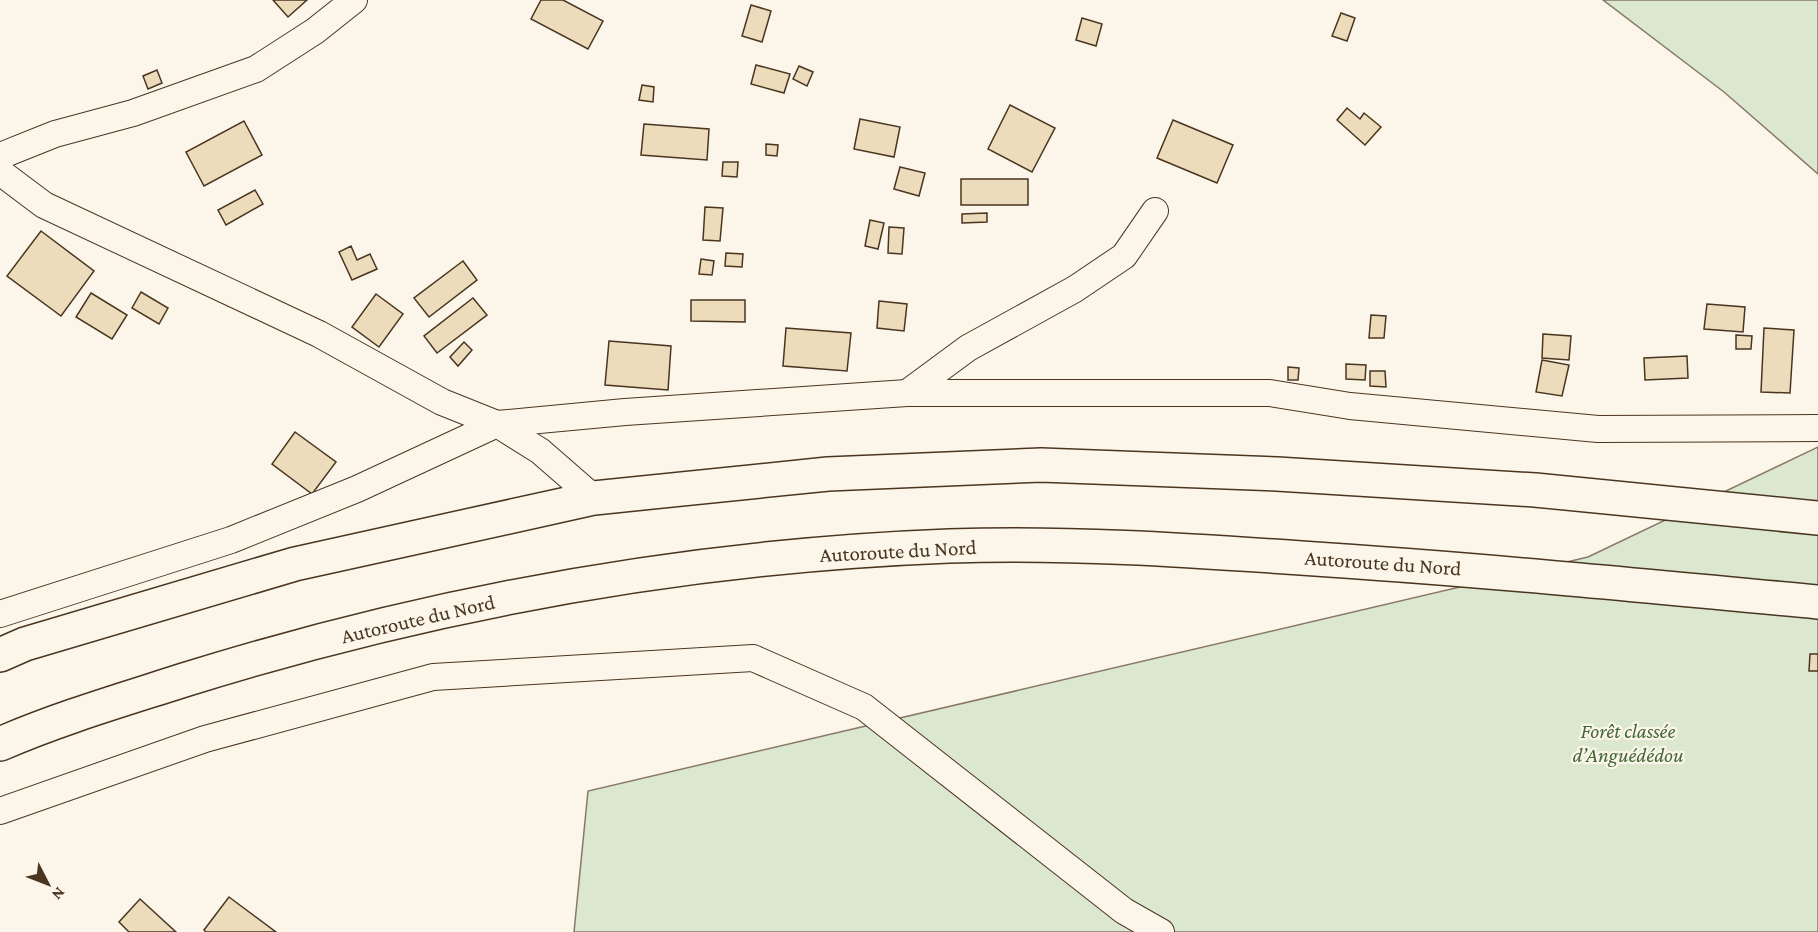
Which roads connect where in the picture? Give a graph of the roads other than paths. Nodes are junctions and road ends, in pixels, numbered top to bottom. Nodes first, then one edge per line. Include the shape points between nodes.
1 (354, 0) edge
2 (0, 156) edge
3 (0, 172) edge
4 (1155, 211) dead end
5 (907, 393) junction
6 (497, 424) junction
7 (1818, 428) edge
8 (594, 498) junction
9 (1818, 518) edge
10 (1818, 602) edge
11 (0, 614) edge
12 (0, 655) edge
13 (0, 744) edge
14 (0, 811) edge
15 (1161, 932) edge

1 - 2 street via 256,69 133,113 55,134
3 - 6 street via 44,205 319,334 442,402
4 - 5 street via 1124,256 1075,289 968,348
5 - 6 street via 625,411
5 - 7 street via 1270,393 1350,406 1598,429
6 - 8 street via 540,450
6 - 11 street via 357,489 231,540
8 - 9 highway via 828,474 1041,465 1535,490
8 - 12 highway via 295,564 25,644
10 - 13 highway, Autoroute du Nord via 1498,571 1176,549 952,546 813,554 565,588 426,615 225,668 52,722
14 - 15 street via 205,739 433,677 753,658 864,707 1124,911

